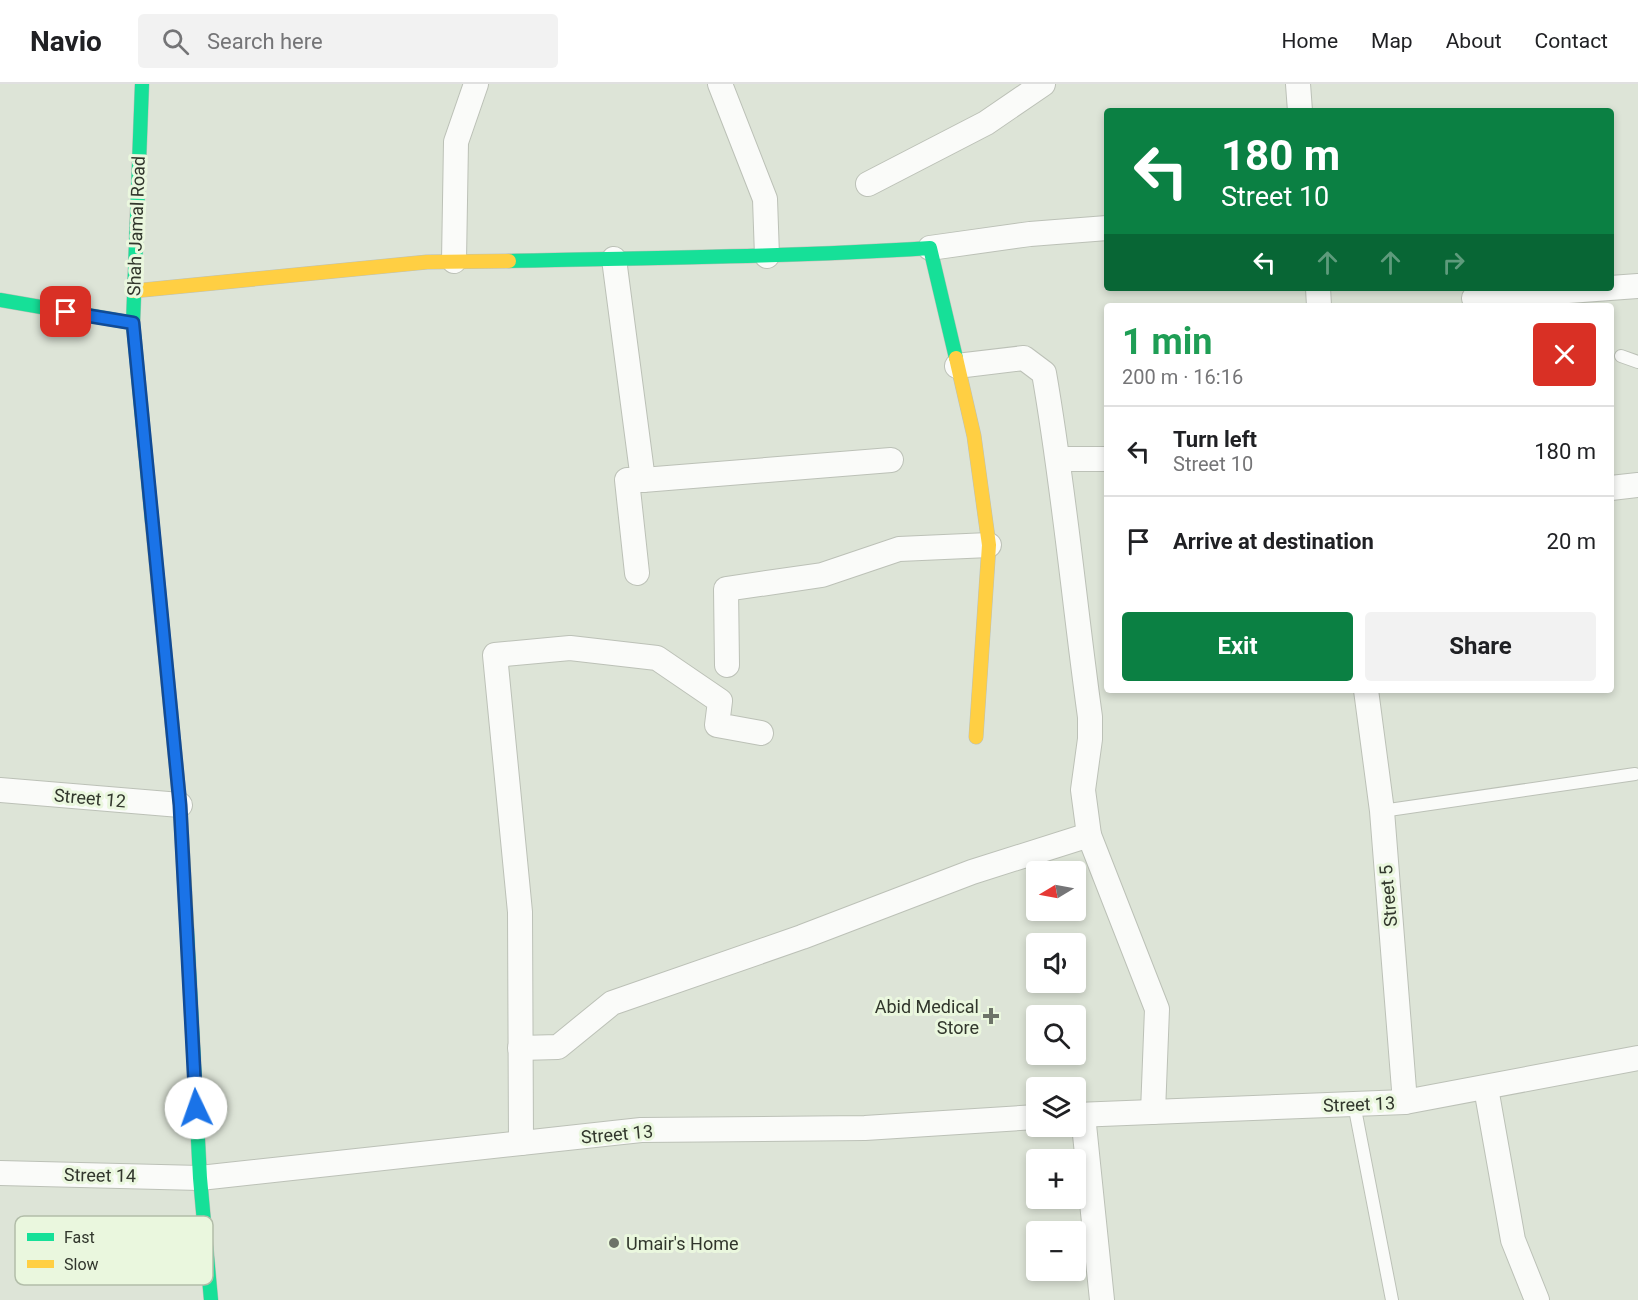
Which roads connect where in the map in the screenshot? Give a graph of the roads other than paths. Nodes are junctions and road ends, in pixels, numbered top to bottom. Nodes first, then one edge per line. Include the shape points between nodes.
1 (142, 84) edge
2 (476, 84) edge
3 (720, 84) edge
4 (1043, 84) edge
5 (1298, 84) edge
6 (1300, 108) edge
7 (868, 184) dead end
8 (1104, 228) edge
9 (930, 248) junction
10 (767, 256) junction
11 (614, 259) junction
12 (454, 261) junction
13 (1638, 286) edge
14 (1614, 288) edge
15 (133, 291) junction
16 (1570, 291) edge
17 (1474, 298) dead end
18 (0, 300) edge
19 (133, 323) junction
20 (1621, 356) dead end
21 (1638, 362) edge
22 (957, 366) junction
23 (891, 459) dead end
24 (1058, 459) junction
25 (1104, 459) edge
26 (643, 480) junction
27 (1638, 485) edge
28 (1614, 488) edge
29 (988, 544) junction
30 (637, 573) dead end
31 (728, 665) dead end
32 (1366, 693) edge
33 (761, 733) dead end
34 (976, 737) dead end
35 (1635, 774) dead end
36 (0, 790) edge
37 (180, 805) junction
38 (1382, 811) junction
39 (1089, 835) junction
40 (520, 1048) junction
41 (1638, 1058) edge
42 (1486, 1088) junction
43 (1405, 1102) junction
44 (1354, 1104) junction
45 (1153, 1112) junction
46 (1086, 1115) edge
47 (1026, 1118) edge
48 (1082, 1137) edge
49 (521, 1143) junction
50 (0, 1173) edge
51 (200, 1178) junction
52 (203, 1216) edge
53 (210, 1285) edge
54 (211, 1300) edge
55 (1102, 1300) edge
56 (1392, 1300) edge
57 (1537, 1300) edge

1 - 15 main road, Shah Jamal Road
2 - 12 street via 456,141
3 - 10 street via 765,199
4 - 7 street via 986,123
5 - 6 street
8 - 9 street
9 - 10 main road
9 - 22 main road
10 - 11 main road
11 - 12 main road
11 - 26 street
12 - 15 main road
13 - 14 street
15 - 19 main road, Shah Jamal Road
16 - 17 street
18 - 19 main road
19 - 37 main road, Shah Jamal Road
20 - 21 lane
22 - 24 street via 1024,358 1044,373
22 - 29 main road via 974,436
23 - 26 street
24 - 25 street
24 - 39 street via 1090,717 1083,790
26 - 30 street via 627,480
27 - 28 street
29 - 31 street via 899,549 822,575 726,589
29 - 34 main road
32 - 38 street, Street 5
33 - 40 street via 717,725 720,701 657,658 570,648 495,655 520,912
35 - 38 lane
36 - 37 street, Street 12
37 - 51 main road, Shah Jamal Road
38 - 43 street, Street 5
39 - 40 street via 972,872 612,1004 558,1047
39 - 45 street via 1157,1009
40 - 49 street
41 - 42 street, Street 13
42 - 43 street, Street 13
42 - 57 street via 1513,1240
43 - 44 street, Street 13
44 - 45 street, Street 13
44 - 56 lane
45 - 46 street, Street 13
47 - 49 street, Street 13 via 865,1128 641,1130
48 - 55 street
49 - 51 street, Street 13
50 - 51 street, Street 14
51 - 52 main road, Shah Jamal Road
53 - 54 main road, Shah Jamal Road

